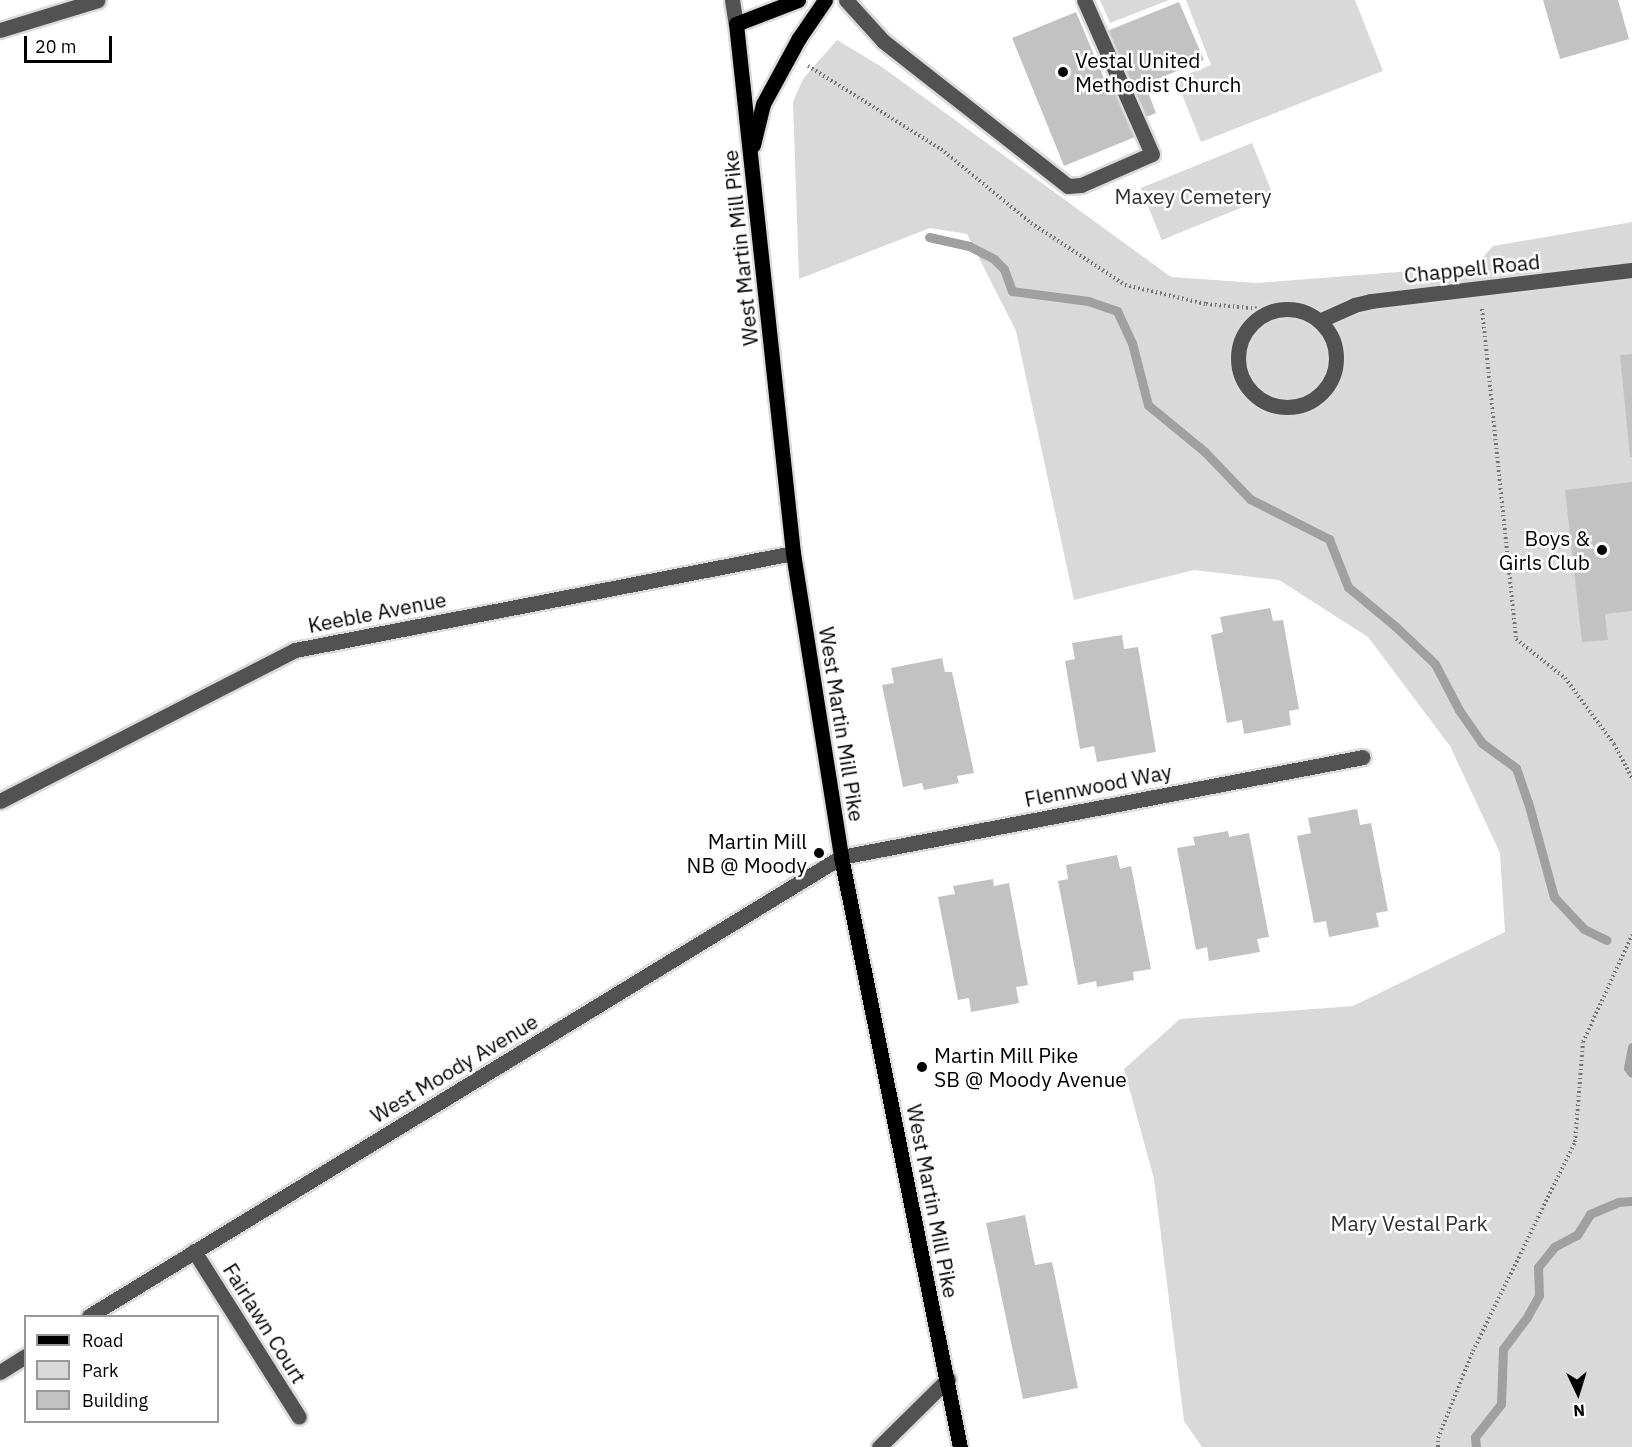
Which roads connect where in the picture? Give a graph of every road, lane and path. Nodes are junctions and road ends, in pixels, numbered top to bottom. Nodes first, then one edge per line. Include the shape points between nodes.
1 (98, 0) edge
2 (732, 0) edge
3 (798, 0) edge
4 (825, 0) edge
5 (846, 0) edge
6 (1084, 0) edge
7 (736, 24) junction
8 (0, 30) edge
9 (790, 56) junction
10 (751, 154) junction
11 (1632, 270) edge
12 (1480, 290) junction
13 (1273, 310) junction
14 (1321, 320) junction
15 (794, 553) junction
16 (1364, 757) dead end
17 (1632, 778) edge
18 (0, 801) edge
19 (841, 857) junction
20 (1632, 935) edge
21 (194, 1251) junction
22 (92, 1315) edge
23 (24, 1357) edge
24 (0, 1372) edge
25 (948, 1379) junction
26 (299, 1417) dead end
27 (879, 1447) edge
28 (960, 1447) edge
29 (1438, 1447) edge

1 - 8 street
2 - 7 street, West Martin Mill Pike
3 - 7 main road
4 - 9 main road
5 - 6 street via 883,41 1068,186 1081,185 1152,154
7 - 10 main road, West Martin Mill Pike
9 - 10 main road via 763,104
9 - 13 path via 941,149 1031,223 1125,285 1206,304
10 - 15 main road, West Martin Mill Pike
11 - 12 street, Chappell Road
12 - 14 street, Chappell Road via 1371,301
12 - 17 path via 1516,639 1565,678 1614,744
13 - 14 street via 1299,310
13 - 14 street via 1258,317 1246,330 1237,360 1240,376 1249,389 1276,406 1307,404 1331,382 1336,350
15 - 18 street, Keeble Avenue via 295,650
15 - 19 main road, West Martin Mill Pike
16 - 19 street, Flennwood Way
19 - 21 street, West Moody Avenue
19 - 25 main road, West Martin Mill Pike
20 - 29 path via 1583,1042 1575,1142 1473,1352 1438,1438
21 - 22 street, West Moody Avenue
21 - 26 street, Fairlawn Court
23 - 24 street
25 - 27 street
25 - 28 main road, West Martin Mill Pike

